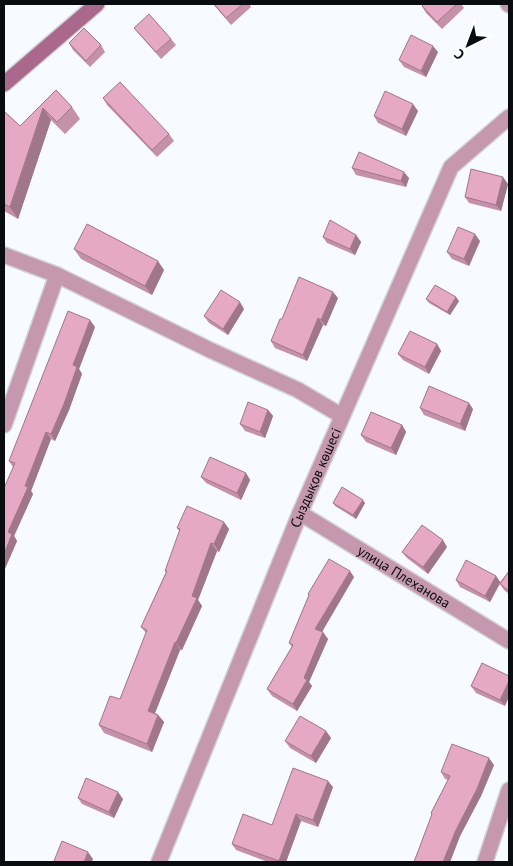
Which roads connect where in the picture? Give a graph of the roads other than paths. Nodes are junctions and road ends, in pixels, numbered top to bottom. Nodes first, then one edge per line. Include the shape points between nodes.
1 (97, 4) edge
2 (4, 84) edge
3 (509, 117) edge
4 (4, 256) edge
5 (57, 275) junction
6 (342, 416) junction
7 (4, 424) edge
8 (300, 513) junction
9 (509, 641) edge
10 (509, 790) edge
11 (159, 862) edge
12 (485, 862) edge

1 - 2 street
3 - 6 street, Сыздықов көшесі via 452,167
4 - 5 street
5 - 6 street via 298,390
5 - 7 street
6 - 8 street, Сыздықов көшесі
8 - 9 street, улица Плеханова
8 - 11 street, Сыздықов көшесі
10 - 12 street

